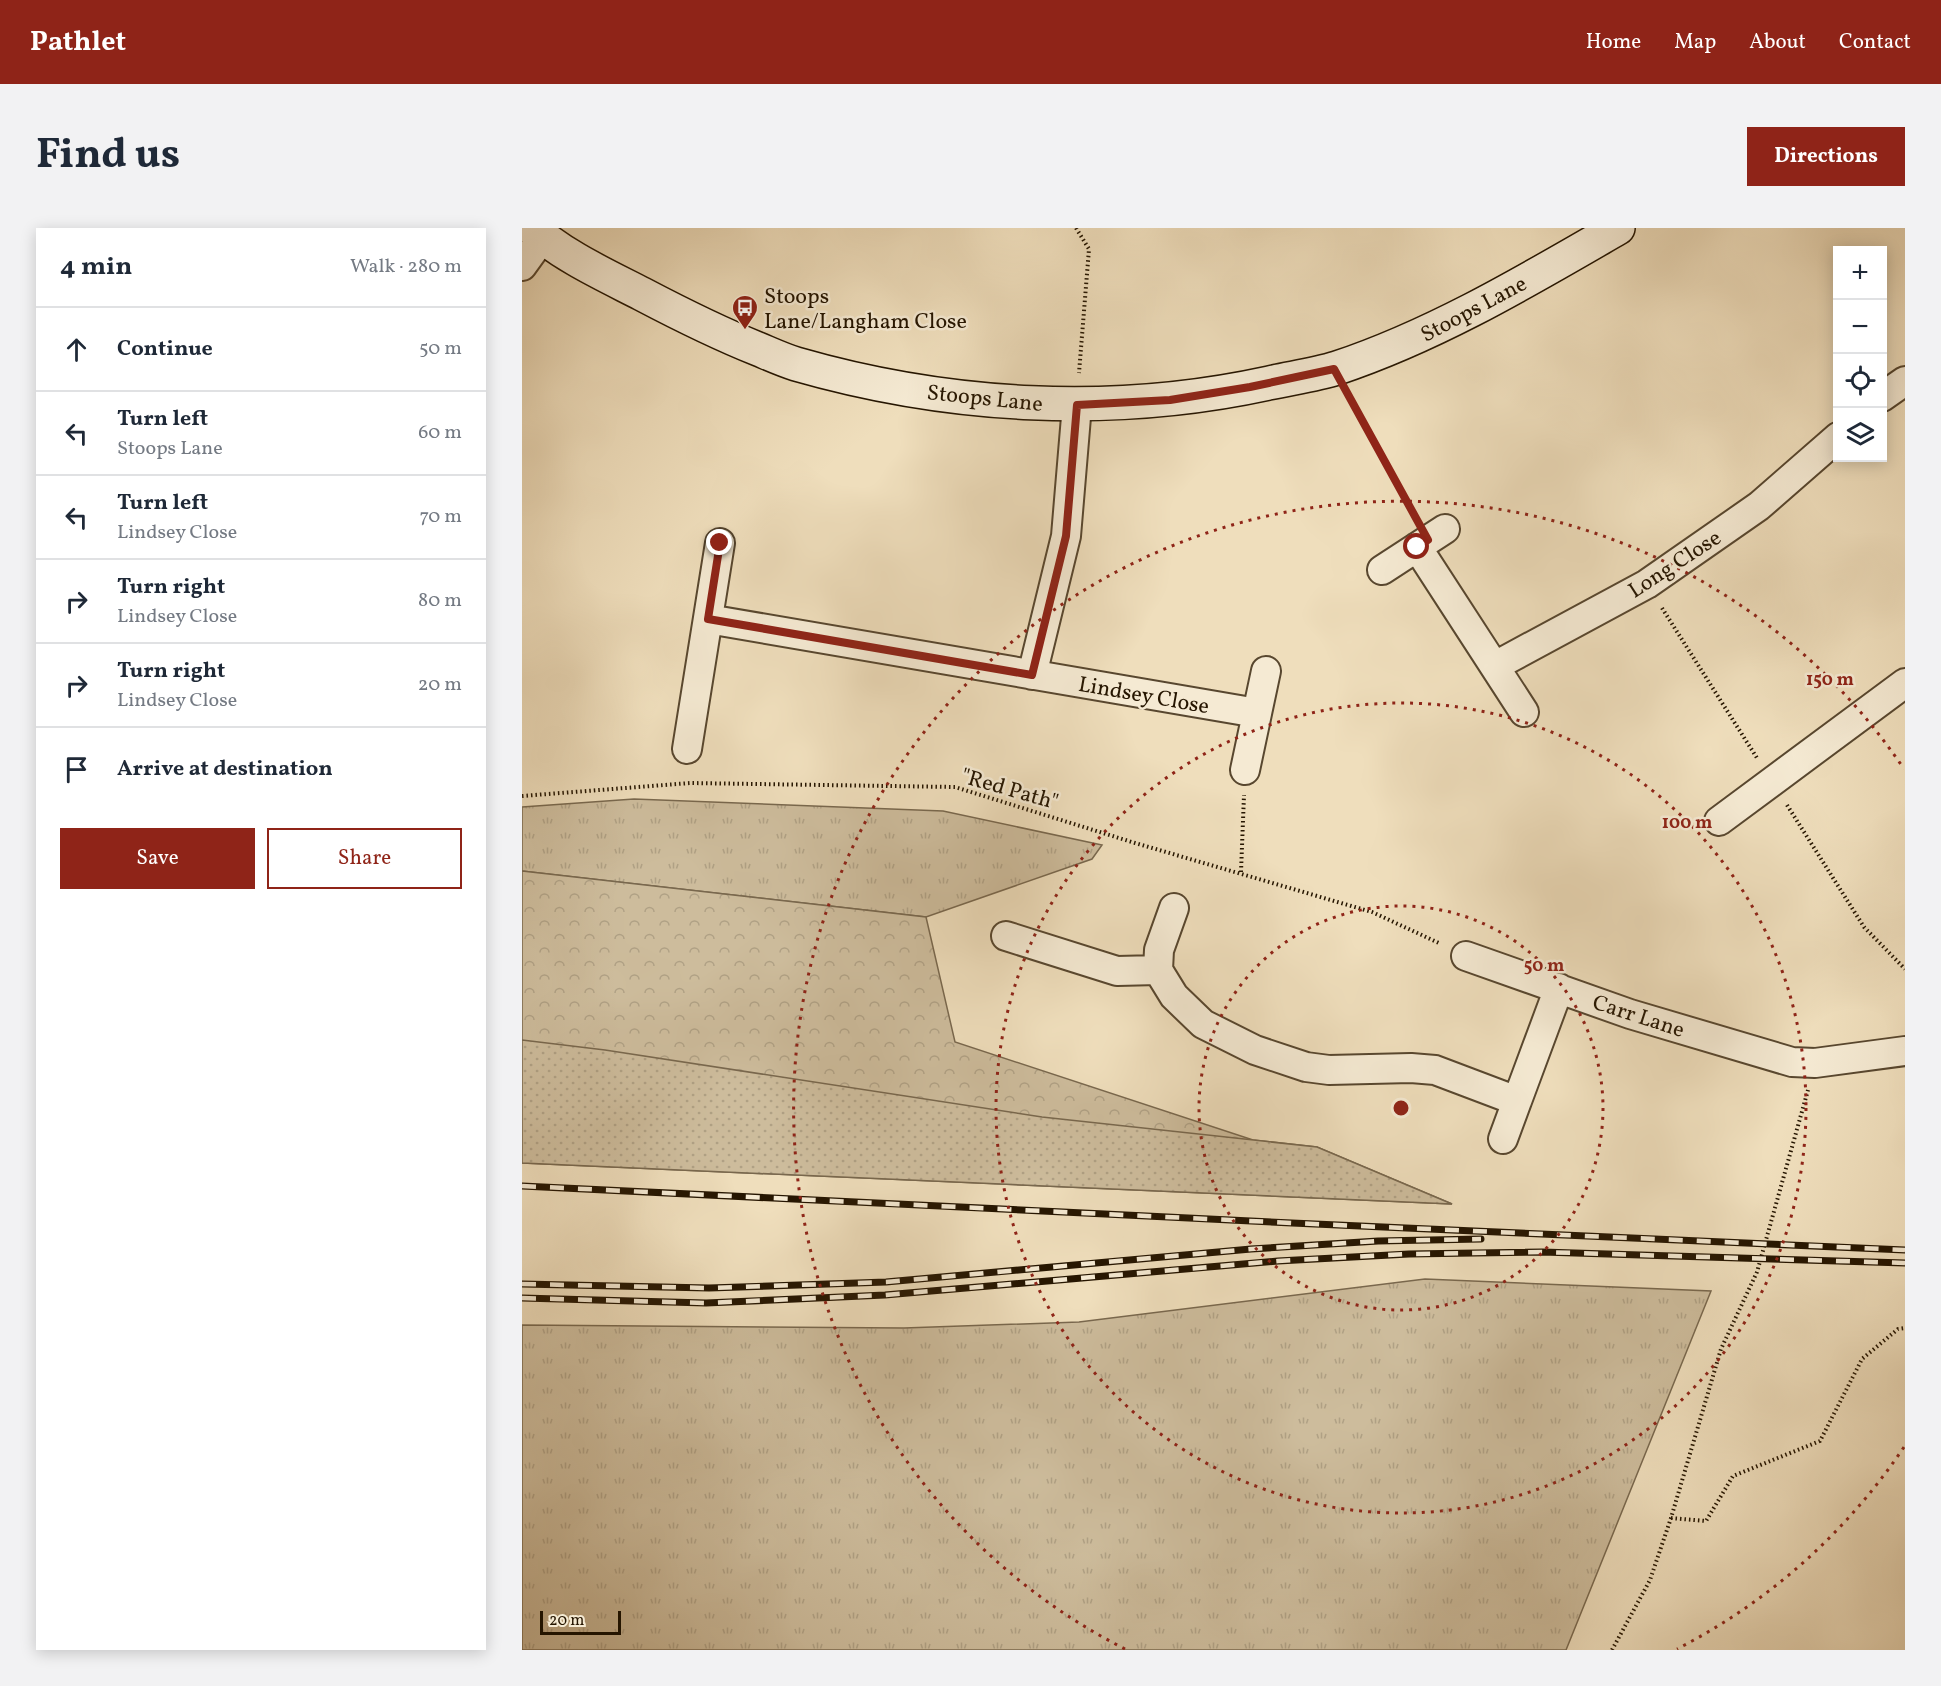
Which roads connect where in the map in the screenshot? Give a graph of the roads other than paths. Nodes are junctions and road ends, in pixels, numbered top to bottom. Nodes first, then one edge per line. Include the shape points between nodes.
1 (1618, 228) edge
2 (537, 233) edge
3 (522, 266) edge
4 (1905, 381) edge
5 (1887, 394) edge
6 (1077, 405) junction
7 (1833, 441) edge
8 (720, 543) dead end
9 (1382, 570) dead end
10 (708, 619) junction
11 (1495, 666) junction
12 (1266, 671) dead end
13 (1032, 675) junction
14 (1905, 682) edge
15 (1524, 712) dead end
16 (1257, 713) junction
17 (687, 748) dead end
18 (1245, 770) road end
19 (1719, 821) dead end
20 (1174, 908) dead end
21 (1006, 936) dead end
22 (1466, 956) road end
23 (1158, 970) junction
24 (1559, 988) junction
25 (1905, 1051) edge
26 (1517, 1101) junction
27 (1503, 1139) dead end

1 - 6 street, Stoops Lane via 1408,342 1334,369 1170,400
2 - 3 street
2 - 6 street, Stoops Lane via 692,321 794,363 941,394
4 - 5 street
6 - 13 street via 1066,536
7 - 11 street, Long Close via 1759,506 1647,584
8 - 10 street
9 - 11 street via 1430,539
10 - 13 street, Lindsey Close
10 - 17 street
11 - 15 street
12 - 16 street
13 - 16 street, Lindsey Close
14 - 19 street
16 - 18 street
20 - 23 street via 1159,950
21 - 23 street via 1118,971
22 - 24 street, Carr Lane
23 - 26 street via 1174,996 1203,1024 1255,1050 1306,1067 1329,1070 1435,1070
24 - 25 street, Carr Lane via 1630,1014 1792,1062 1815,1064
24 - 26 street
26 - 27 street

